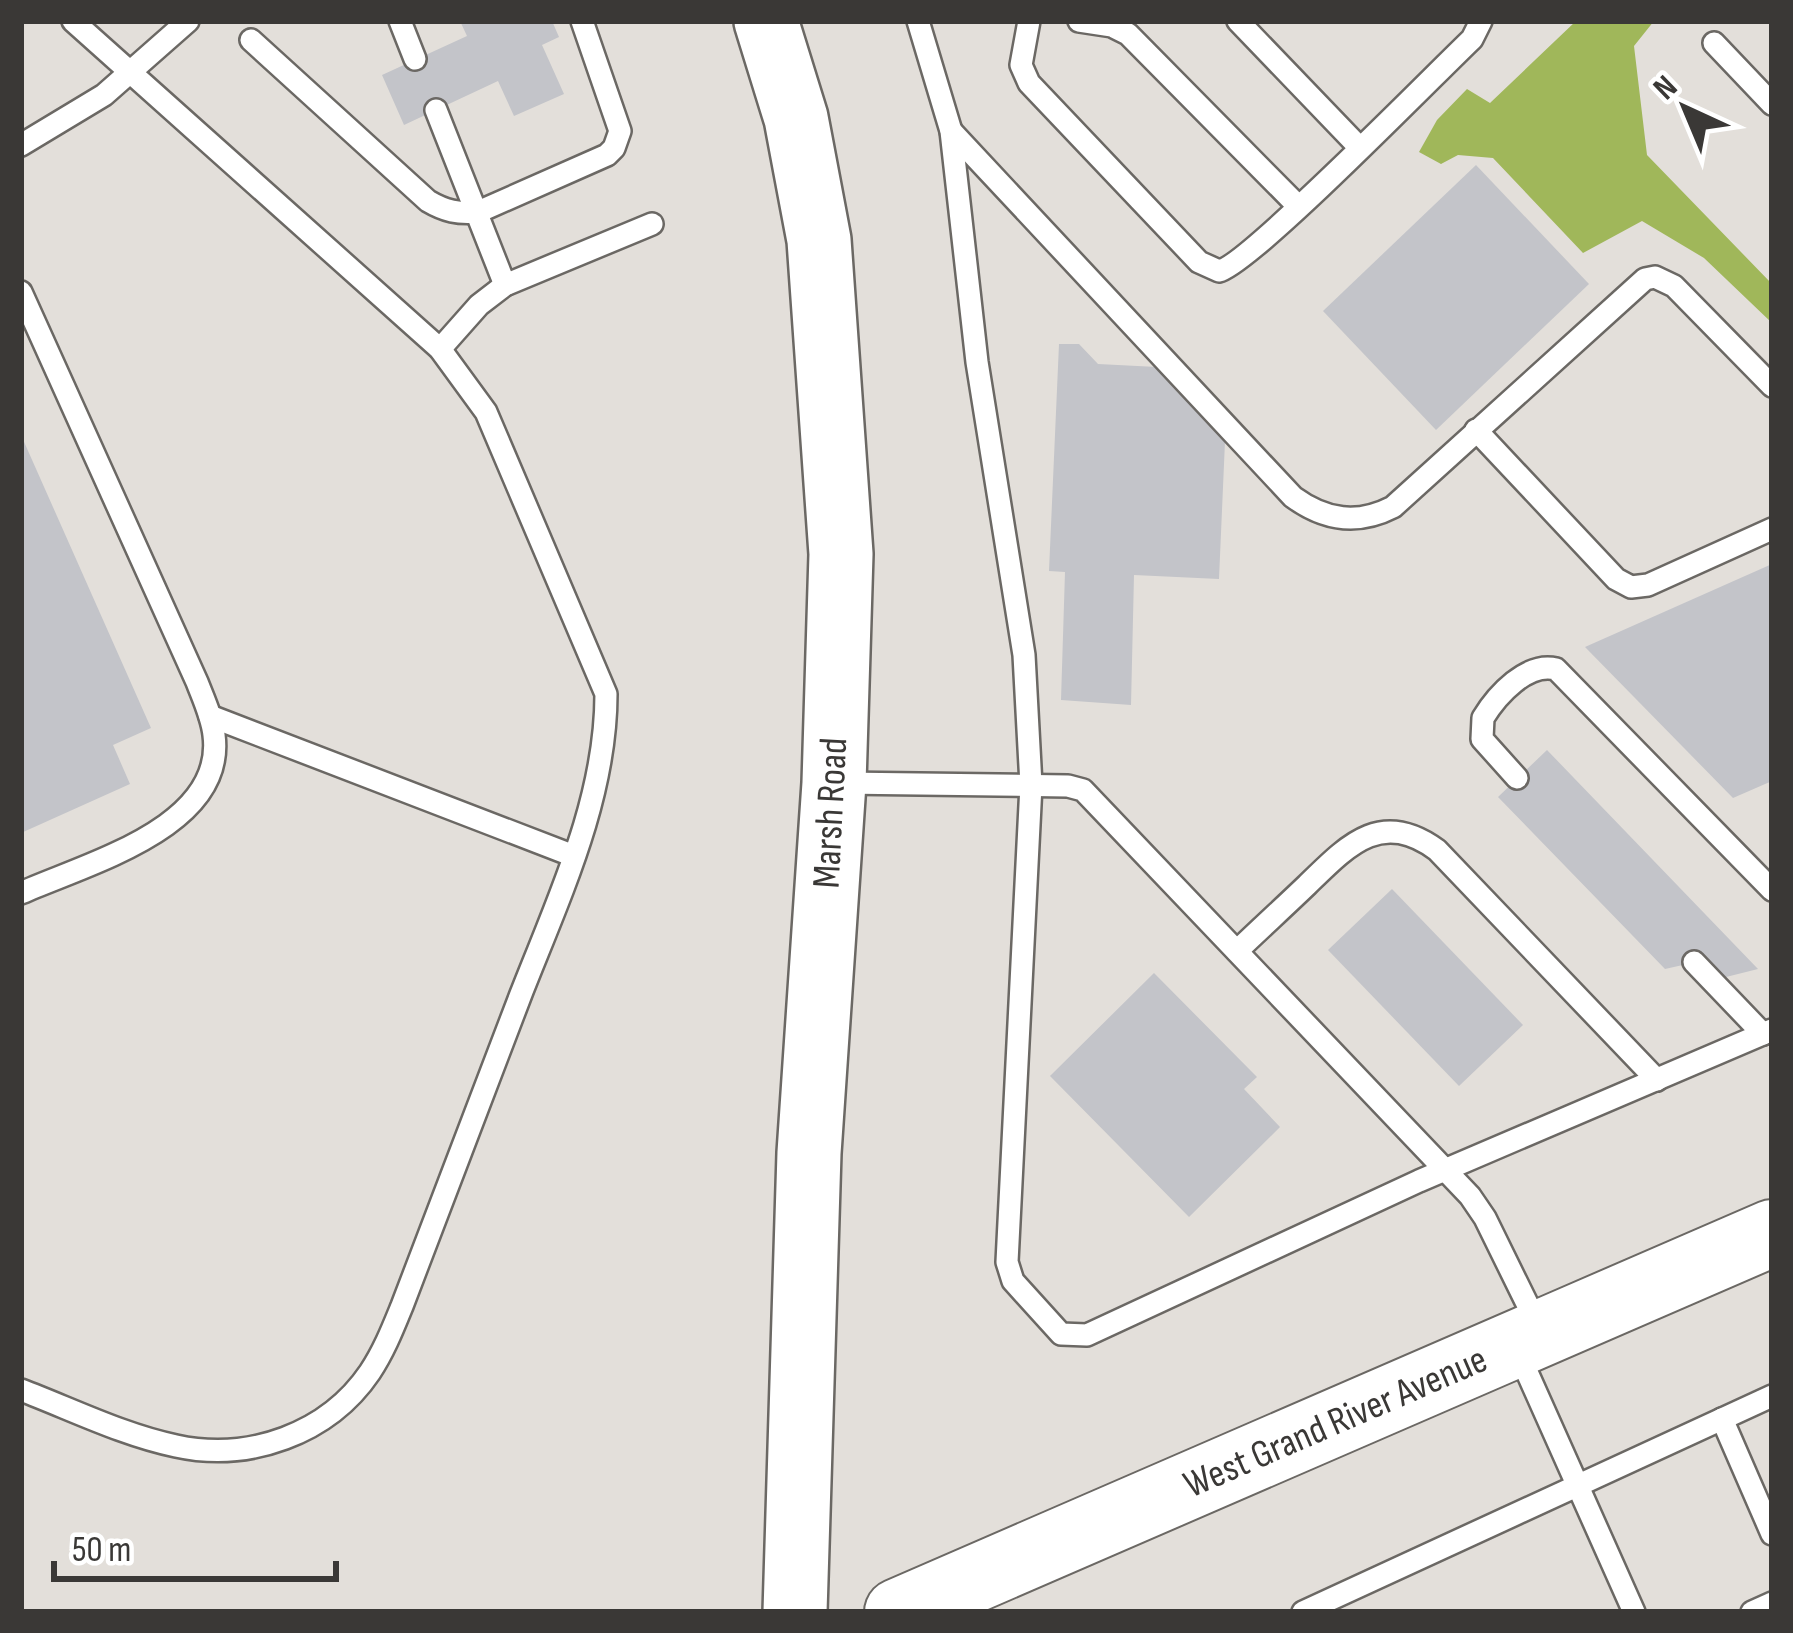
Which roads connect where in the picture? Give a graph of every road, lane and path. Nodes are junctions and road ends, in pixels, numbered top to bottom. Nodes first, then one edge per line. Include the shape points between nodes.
1 (74, 21) edge
2 (188, 21) edge
3 (400, 21) edge
4 (582, 21) edge
5 (766, 21) edge
6 (918, 21) edge
7 (1029, 21) edge
8 (1079, 21) edge
9 (1238, 21) edge
10 (1480, 21) edge
11 (251, 40) dead end
12 (1714, 43) dead end
13 (416, 59) dead end
14 (132, 73) junction
15 (1772, 104) edge
16 (436, 110) dead end
17 (951, 131) junction
18 (21, 145) edge
19 (1359, 148) junction
20 (1298, 206) junction
21 (478, 212) junction
22 (652, 224) dead end
23 (506, 285) junction
24 (21, 292) edge
25 (440, 349) junction
26 (1772, 386) edge
27 (1476, 430) junction
28 (1772, 529) edge
29 (210, 716) junction
30 (1517, 778) dead end
31 (834, 783) junction
32 (1031, 785) junction
33 (574, 856) junction
34 (1772, 890) edge
35 (21, 893) edge
36 (1237, 951) junction
37 (1694, 962) dead end
38 (1768, 1032) edge
39 (1657, 1080) junction
40 (1445, 1170) junction
41 (1772, 1233) edge
42 (1529, 1340) junction
43 (21, 1390) edge
44 (1772, 1396) edge
45 (1722, 1418) junction
46 (1577, 1484) junction
47 (1772, 1534) edge
48 (1772, 1603) edge
49 (795, 1612) edge
50 (898, 1612) edge
51 (1303, 1612) edge
52 (1634, 1612) edge
53 (1752, 1612) edge

1 - 14 lane
2 - 14 lane
3 - 13 lane
4 - 21 lane via 620,131 614,148
5 - 31 main road, Marsh Road via 796,118 819,240 841,554
6 - 17 lane
7 - 20 lane via 1025,78 1208,268 1239,262
8 - 20 lane via 1128,34
9 - 19 lane
10 - 19 lane via 1472,39
11 - 21 lane via 428,201
12 - 15 lane
14 - 18 lane
14 - 25 lane
16 - 21 lane
17 - 27 lane via 1307,508 1339,519 1377,515
17 - 32 lane via 977,362 1024,655
19 - 20 lane
21 - 23 lane
22 - 23 lane
23 - 25 lane
24 - 29 lane
25 - 33 lane via 486,412 606,694 601,767
26 - 27 lane via 1674,286 1655,277 1635,284
27 - 28 lane via 1631,587
29 - 33 lane
29 - 35 lane via 214,760 188,810 168,827
30 - 34 lane via 1482,739 1483,718 1525,674 1556,669
31 - 32 lane
31 - 49 main road, Marsh Road via 809,1153
32 - 36 lane via 1088,795
32 - 40 lane via 1006,1262 1054,1328 1087,1335
33 - 43 lane via 402,1306 355,1391 282,1441 218,1451 172,1446
36 - 39 lane via 1343,850 1370,835 1405,833 1437,850
36 - 40 lane
37 - 38 lane
38 - 39 lane
39 - 40 lane
40 - 42 lane via 1485,1218
41 - 42 main road, West Grand River Avenue
42 - 46 lane
42 - 50 main road, West Grand River Avenue
44 - 45 lane
45 - 46 lane
45 - 47 lane
46 - 51 lane
46 - 52 lane
48 - 53 lane

